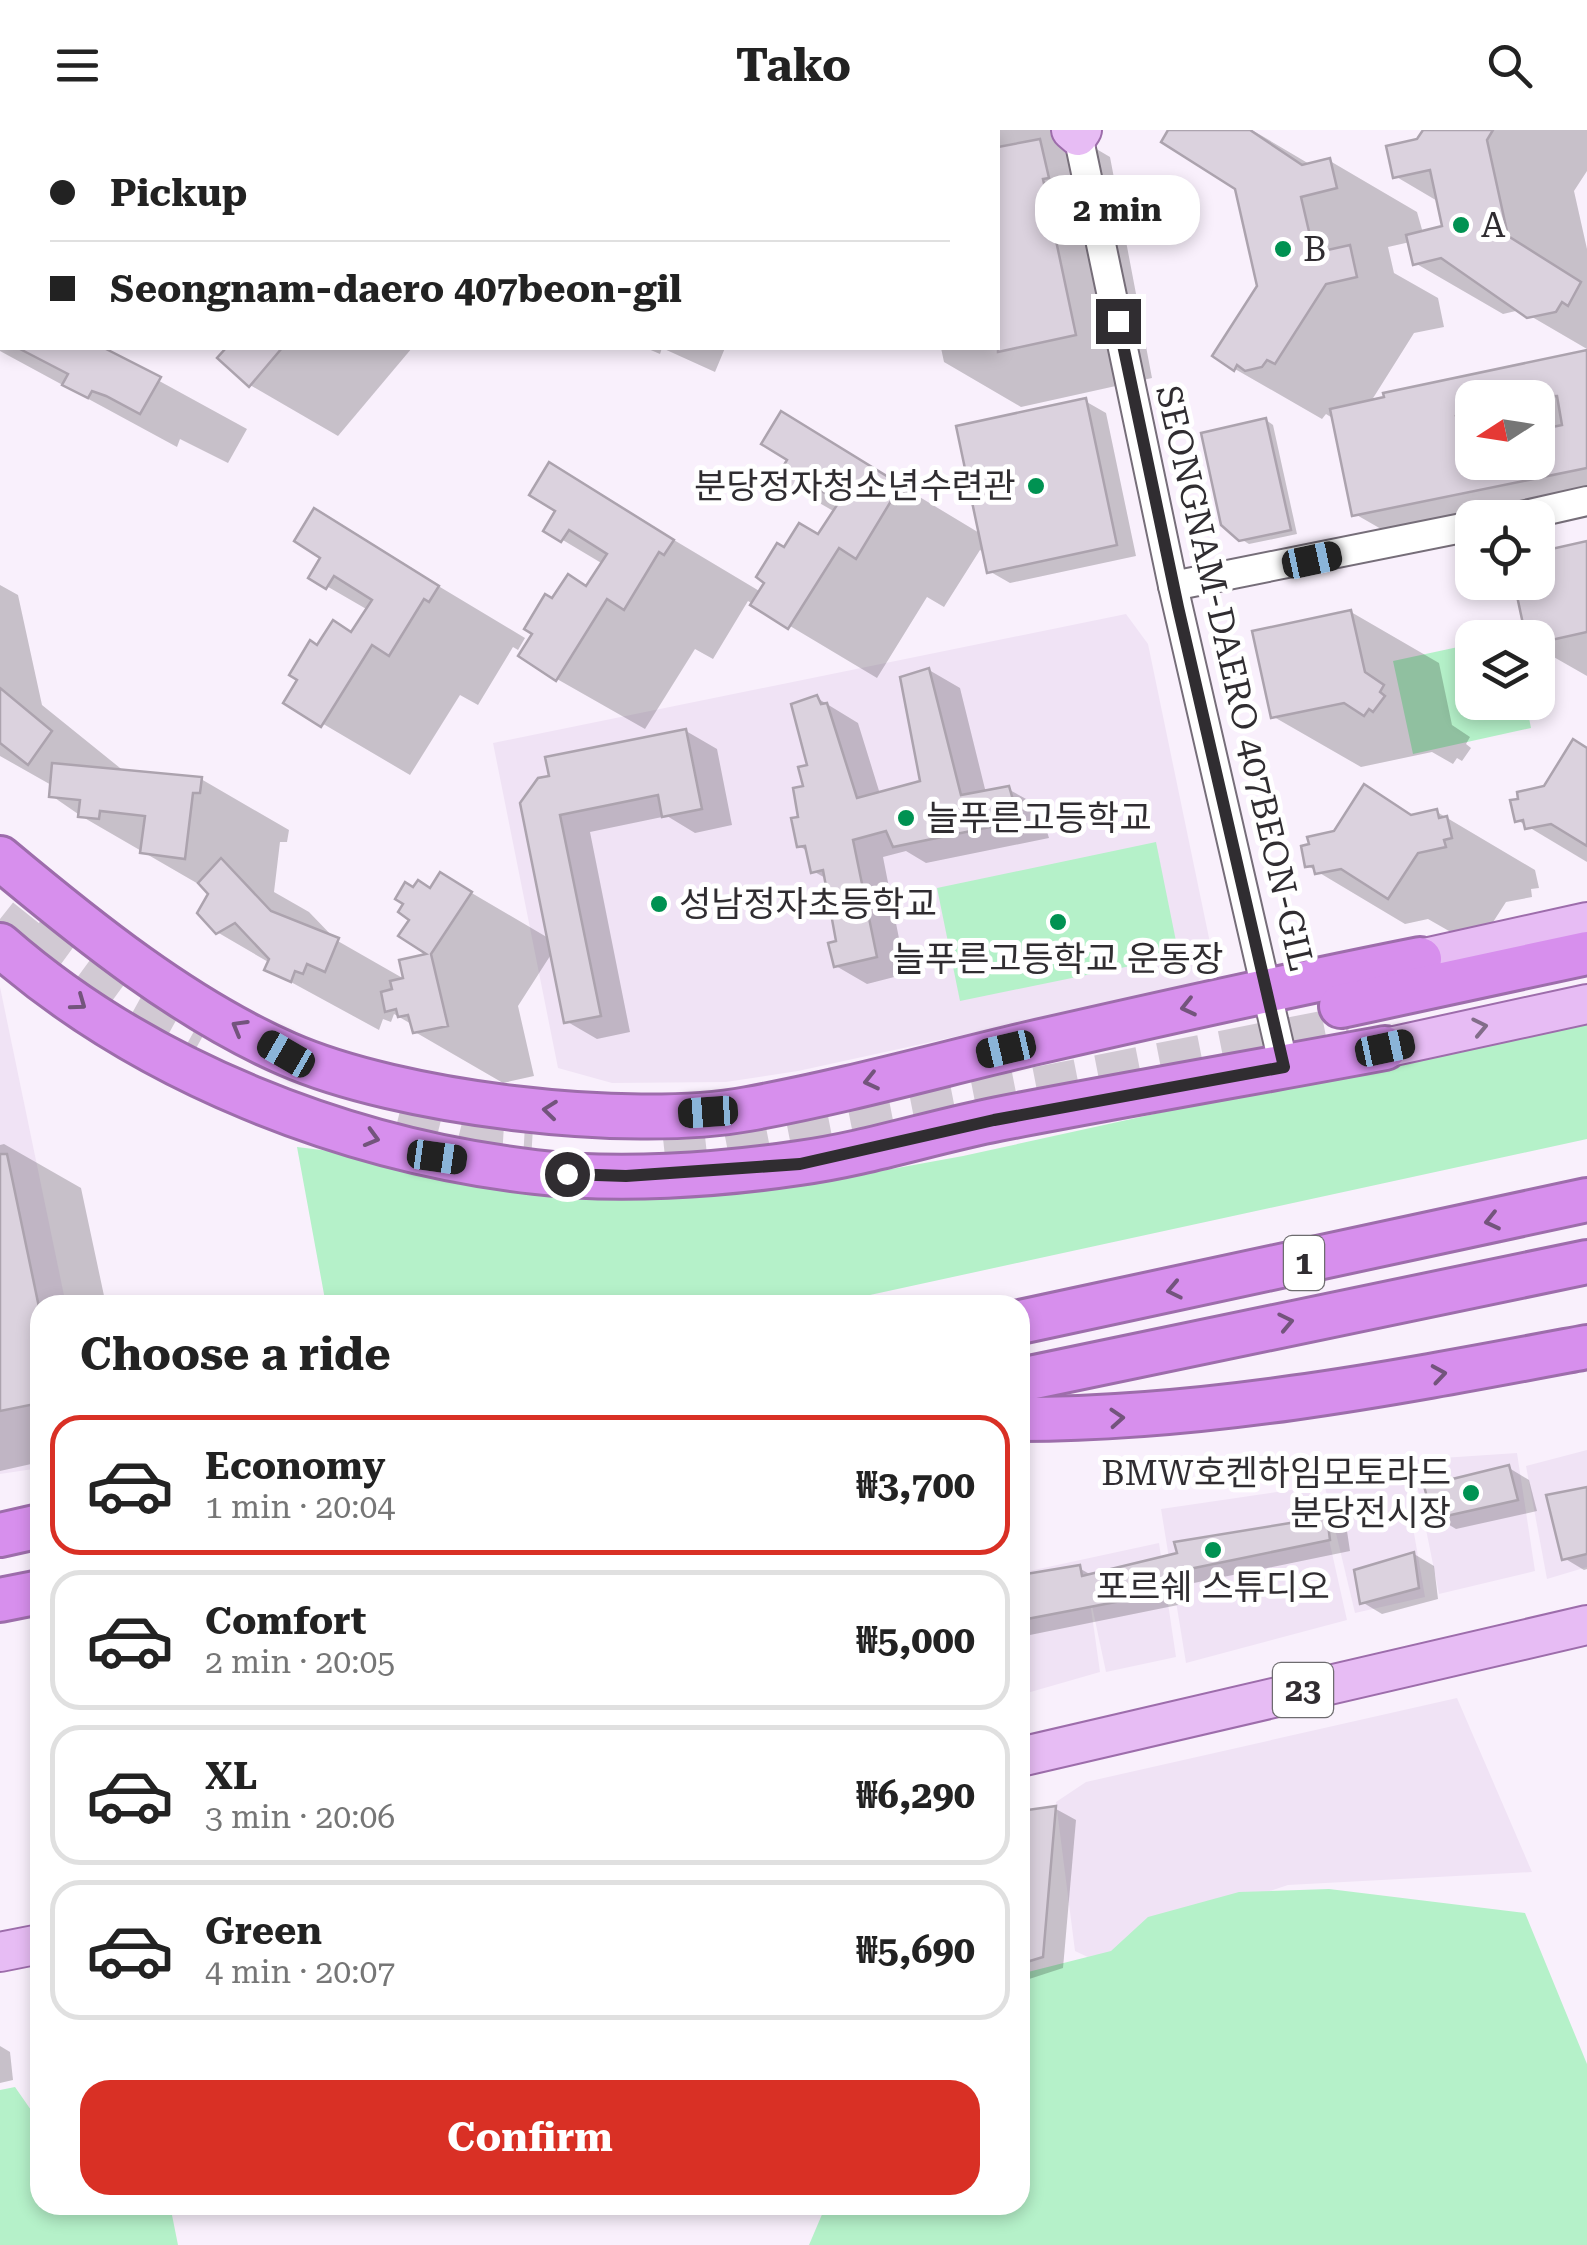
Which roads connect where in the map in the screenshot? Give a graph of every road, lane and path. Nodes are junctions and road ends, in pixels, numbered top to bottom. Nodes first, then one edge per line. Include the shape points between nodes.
1 (1077, 132) edge
2 (1587, 501) edge
3 (1555, 508) edge
4 (1455, 529) edge
5 (1173, 586) junction
6 (0, 858) edge
7 (1587, 922) edge
8 (0, 945) edge
9 (1587, 953) edge
10 (1420, 959) joint
11 (1587, 977) edge
12 (1267, 989) junction
13 (1587, 1004) edge
14 (1385, 1048) joint
15 (1284, 1067) junction
16 (1587, 1200) edge
17 (1587, 1262) edge
18 (1030, 1320) edge
19 (1587, 1347) edge
20 (1030, 1378) edge
21 (1030, 1420) edge
22 (30, 1528) edge
23 (0, 1534) edge
24 (30, 1594) edge
25 (0, 1600) edge
26 (1587, 1625) edge
27 (1030, 1755) edge
28 (30, 1946) edge
29 (0, 1952) edge

1 - 5 street, SEONGNAM-DAERO 407BEON-GIL
2 - 3 street
4 - 5 street
5 - 12 street, SEONGNAM-DAERO 407BEON-GIL
12 -> 6 highway via 745,1110 592,1114 471,1102 360,1080 286,1054 155,979
7 - 10 main road
8 -> 15 highway via 120,1033 252,1098 437,1157 538,1172 626,1176 800,1164 994,1120
9 - 11 highway via 1345,1016
10 - 12 highway
12 - 15 street, SEONGNAM-DAERO 407BEON-GIL
14 -> 13 main road
14 - 15 highway
16 -> 18 highway, 1
20 -> 17 highway, 1
21 -> 19 highway via 1114,1419 1284,1398
22 - 23 highway
24 - 25 highway
26 - 27 main road, 23
28 - 29 main road

